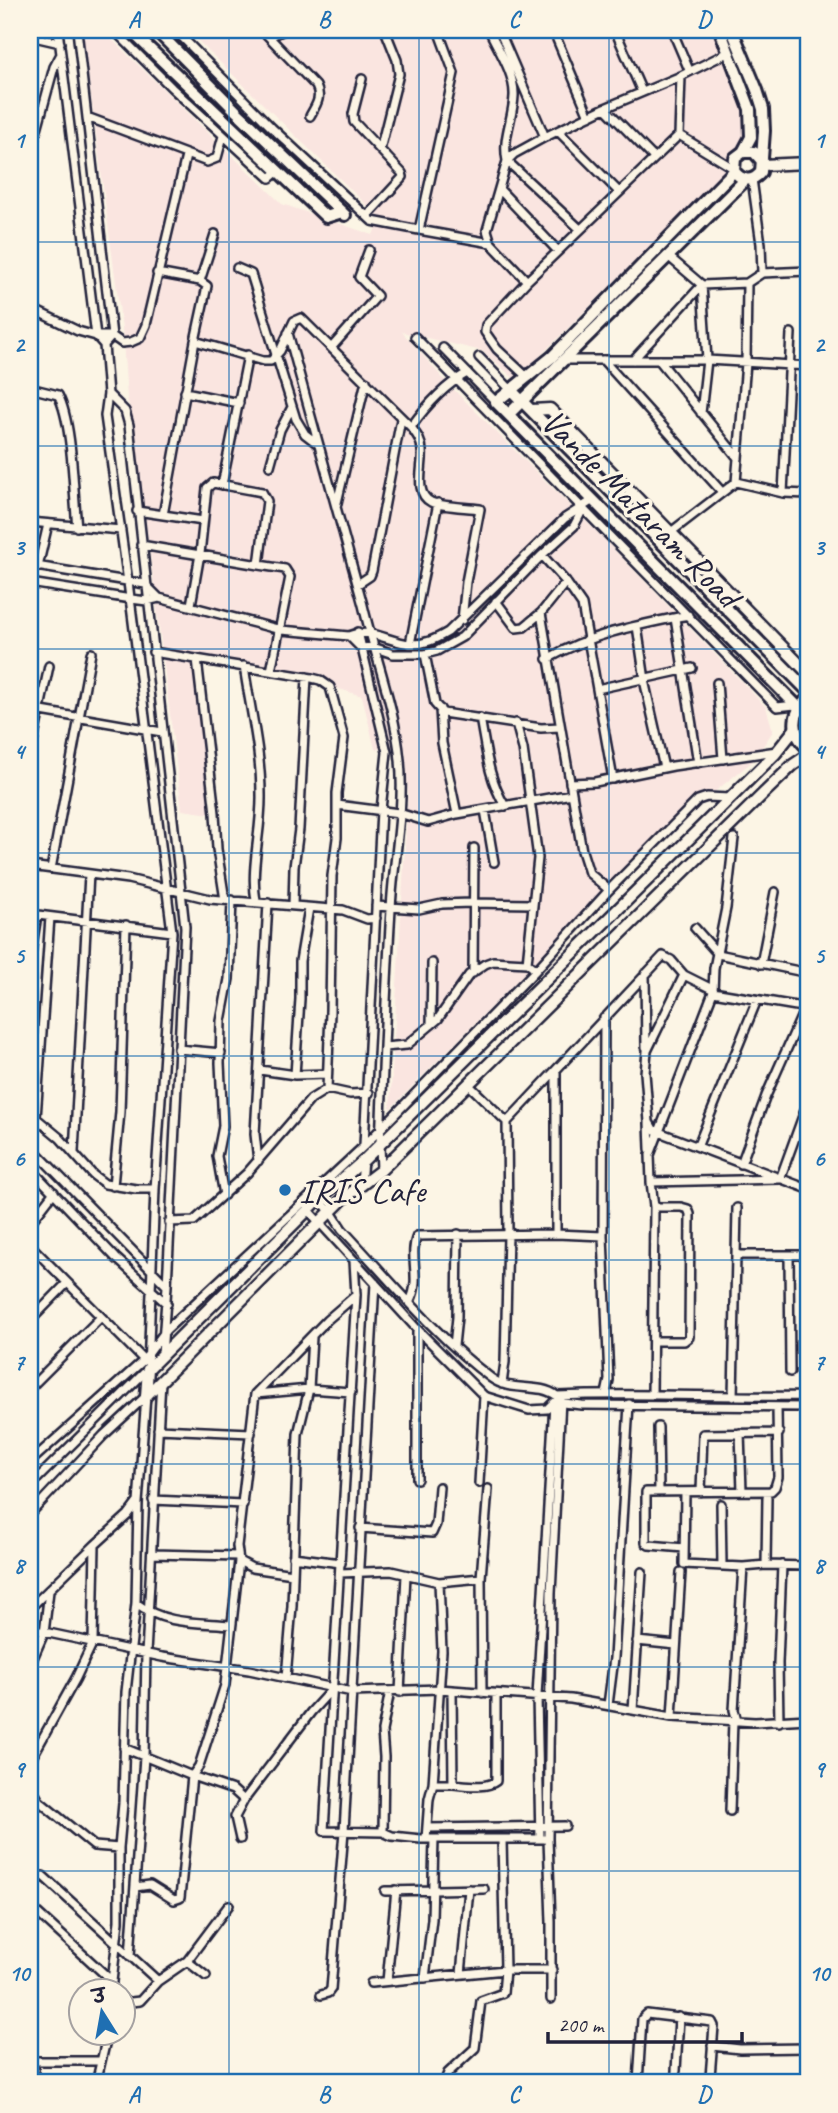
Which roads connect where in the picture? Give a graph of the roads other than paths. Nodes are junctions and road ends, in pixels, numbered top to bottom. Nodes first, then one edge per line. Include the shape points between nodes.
1 (58, 30) edge
2 (77, 30) edge
3 (114, 30) edge
4 (130, 30) edge
5 (156, 30) edge
6 (175, 30) edge
7 (262, 30) edge
8 (284, 30) edge
9 (385, 30) edge
10 (438, 30) edge
11 (489, 30) edge
12 (499, 30) edge
13 (553, 30) edge
14 (615, 30) edge
15 (672, 30) edge
16 (720, 30) edge
17 (732, 30) edge
18 (30, 36) edge
19 (269, 37) junction
20 (60, 43) junction
21 (729, 52) junction
22 (62, 57) junction
23 (80, 57) junction
24 (689, 70) junction
25 (681, 76) junction
26 (362, 79) dead end
27 (642, 92) junction
28 (605, 108) junction
29 (310, 116) dead end
30 (589, 116) junction
31 (87, 117) junction
32 (559, 132) junction
33 (33, 133) edge
34 (680, 135) junction
35 (223, 136) junction
36 (545, 137) junction
37 (380, 150) junction
38 (743, 152) junction
39 (30, 155) edge
40 (186, 156) junction
41 (654, 158) junction
42 (506, 161) junction
43 (761, 162) junction
44 (808, 163) edge
45 (733, 169) junction
46 (277, 172) junction
47 (748, 180) junction
48 (499, 189) junction
49 (619, 191) junction
50 (358, 207) junction
51 (343, 214) junction
52 (367, 216) junction
53 (580, 229) junction
54 (419, 230) junction
55 (215, 234) dead end
56 (491, 243) junction
57 (369, 250) dead end
58 (558, 251) junction
59 (668, 256) junction
60 (237, 268) dead end
61 (808, 271) edge
62 (157, 273) junction
63 (762, 273) junction
64 (200, 281) junction
65 (527, 281) junction
66 (747, 283) junction
67 (702, 285) junction
68 (30, 308) edge
69 (791, 332) dead end
70 (288, 333) junction
71 (96, 336) junction
72 (112, 336) junction
73 (415, 337) dead end
74 (195, 341) junction
75 (104, 345) junction
76 (332, 347) junction
77 (443, 348) dead end
78 (248, 355) junction
79 (277, 356) junction
80 (479, 357) dead end
81 (565, 360) junction
82 (603, 360) junction
83 (633, 360) junction
84 (659, 360) junction
85 (707, 360) junction
86 (746, 363) junction
87 (790, 365) junction
88 (808, 366) edge
89 (467, 373) junction
90 (527, 377) junction
91 (457, 379) junction
92 (366, 381) junction
93 (30, 388) edge
94 (511, 390) junction
95 (186, 392) junction
96 (108, 394) junction
97 (523, 401) junction
98 (496, 402) junction
99 (239, 403) junction
100 (292, 407) junction
101 (532, 410) junction
102 (701, 412) junction
103 (509, 414) junction
104 (401, 419) junction
105 (411, 426) junction
106 (318, 444) junction
107 (738, 458) junction
108 (270, 466) dead end
109 (736, 482) junction
110 (222, 485) junction
111 (722, 492) junction
112 (783, 493) junction
113 (808, 494) edge
114 (593, 500) junction
115 (438, 503) junction
116 (336, 508) junction
117 (583, 509) junction
118 (137, 511) junction
119 (163, 515) junction
120 (203, 521) junction
121 (30, 522) edge
122 (48, 524) junction
123 (76, 527) junction
124 (121, 530) junction
125 (671, 532) junction
126 (661, 542) junction
127 (141, 545) junction
128 (200, 554) junction
129 (542, 555) junction
130 (258, 565) junction
131 (34, 566) edge
132 (128, 582) junction
133 (566, 582) junction
134 (30, 583) edge
135 (145, 584) junction
136 (358, 584) junction
137 (159, 598) junction
138 (131, 599) junction
139 (147, 601) junction
140 (496, 601) junction
141 (191, 605) junction
142 (541, 612) junction
143 (688, 615) junction
144 (675, 618) junction
145 (462, 620) junction
146 (637, 626) junction
147 (281, 630) junction
148 (358, 632) junction
149 (370, 635) junction
150 (349, 636) junction
151 (589, 639) junction
152 (411, 644) junction
153 (373, 647) junction
154 (361, 648) junction
155 (153, 652) junction
156 (91, 653) dead end
157 (425, 654) junction
158 (197, 659) junction
159 (547, 659) junction
160 (49, 666) dead end
161 (244, 666) junction
162 (692, 668) dead end
163 (681, 670) junction
164 (271, 671) junction
165 (808, 673) edge
166 (307, 677) junction
167 (645, 680) junction
168 (717, 683) dead end
169 (597, 690) junction
170 (808, 691) edge
171 (808, 699) edge
172 (797, 706) junction
173 (30, 709) edge
174 (440, 709) junction
175 (39, 710) junction
176 (81, 717) junction
177 (480, 718) junction
178 (516, 723) junction
179 (560, 727) junction
180 (146, 728) junction
181 (795, 729) junction
182 (162, 732) junction
183 (808, 748) edge
184 (778, 751) junction
185 (808, 755) edge
186 (30, 757) edge
187 (723, 759) junction
188 (698, 763) junction
189 (664, 768) junction
190 (613, 779) junction
191 (570, 783) junction
192 (572, 794) junction
193 (730, 798) junction
194 (530, 802) junction
195 (337, 805) junction
196 (505, 806) junction
197 (382, 810) junction
198 (485, 810) junction
199 (399, 813) junction
200 (457, 814) junction
201 (734, 838) dead end
202 (474, 848) dead end
203 (494, 862) dead end
204 (30, 866) edge
205 (51, 869) junction
206 (89, 874) junction
207 (167, 888) junction
208 (609, 890) junction
209 (775, 892) dead end
210 (182, 894) junction
211 (228, 900) junction
212 (256, 901) junction
213 (268, 903) junction
214 (474, 903) junction
215 (531, 904) junction
216 (293, 906) junction
217 (376, 906) junction
218 (391, 907) junction
219 (309, 908) junction
220 (332, 909) junction
221 (34, 914) edge
222 (51, 917) junction
223 (376, 918) junction
224 (86, 921) junction
225 (125, 925) junction
226 (695, 928) dead end
227 (172, 932) junction
228 (718, 954) junction
229 (30, 959) edge
230 (432, 963) dead end
231 (527, 963) junction
232 (761, 964) junction
233 (537, 970) junction
234 (472, 972) junction
235 (808, 973) edge
236 (645, 974) junction
237 (684, 975) junction
238 (713, 991) junction
239 (757, 1000) junction
240 (806, 1008) edge
241 (604, 1017) junction
242 (430, 1025) junction
243 (384, 1047) junction
244 (178, 1049) junction
245 (646, 1051) junction
246 (220, 1053) junction
247 (260, 1070) junction
248 (556, 1070) junction
249 (327, 1074) junction
250 (295, 1075) junction
251 (468, 1084) junction
252 (327, 1089) junction
253 (369, 1093) junction
254 (808, 1102) edge
255 (33, 1115) edge
256 (507, 1122) junction
257 (649, 1122) junction
258 (380, 1128) junction
259 (659, 1132) junction
260 (380, 1145) junction
261 (698, 1145) junction
262 (30, 1146) edge
263 (364, 1146) junction
264 (74, 1152) junction
265 (650, 1155) junction
266 (258, 1161) junction
267 (363, 1161) junction
268 (741, 1164) junction
269 (30, 1168) edge
270 (381, 1170) junction
271 (780, 1179) junction
272 (651, 1182) junction
273 (361, 1184) junction
274 (114, 1186) junction
275 (155, 1189) junction
276 (808, 1189) edge
277 (54, 1192) junction
278 (224, 1195) junction
279 (319, 1199) junction
280 (654, 1207) junction
281 (737, 1208) dead end
282 (308, 1210) junction
283 (331, 1212) junction
284 (169, 1222) junction
285 (30, 1223) edge
286 (320, 1223) junction
287 (458, 1234) junction
288 (509, 1234) junction
289 (556, 1234) junction
290 (603, 1236) junction
291 (30, 1245) edge
292 (737, 1255) junction
293 (789, 1255) junction
294 (808, 1255) edge
295 (354, 1261) junction
296 (152, 1272) junction
297 (67, 1283) junction
298 (374, 1283) junction
299 (167, 1286) junction
300 (151, 1291) junction
301 (356, 1295) junction
302 (410, 1301) junction
303 (167, 1304) junction
304 (102, 1317) junction
305 (30, 1321) edge
306 (417, 1329) junction
307 (166, 1330) junction
308 (312, 1336) junction
309 (653, 1341) junction
310 (454, 1346) junction
311 (149, 1353) junction
312 (162, 1356) junction
313 (146, 1365) junction
314 (790, 1372) dead end
315 (161, 1380) junction
316 (502, 1384) junction
317 (30, 1388) edge
318 (309, 1389) junction
319 (351, 1392) junction
320 (255, 1394) junction
321 (606, 1394) junction
322 (652, 1395) junction
323 (146, 1396) junction
324 (484, 1396) junction
325 (808, 1396) edge
326 (733, 1397) junction
327 (558, 1399) junction
328 (629, 1404) junction
329 (777, 1407) junction
330 (808, 1407) edge
331 (658, 1427) dead end
332 (159, 1429) junction
333 (251, 1433) junction
334 (740, 1433) junction
335 (779, 1433) junction
336 (30, 1462) edge
337 (30, 1477) edge
338 (416, 1479) dead end
339 (479, 1483) dead end
340 (439, 1487) dead end
341 (488, 1489) dead end
342 (742, 1491) junction
343 (659, 1492) junction
344 (685, 1492) junction
345 (701, 1492) junction
346 (767, 1497) dead end
347 (153, 1500) junction
348 (138, 1503) junction
349 (243, 1504) junction
350 (721, 1504) dead end
351 (30, 1514) edge
352 (360, 1528) junction
353 (95, 1545) junction
354 (684, 1548) junction
355 (152, 1554) junction
356 (293, 1557) junction
357 (238, 1558) junction
358 (341, 1563) junction
359 (722, 1565) junction
360 (766, 1565) junction
361 (782, 1565) junction
362 (808, 1566) edge
363 (743, 1567) junction
364 (358, 1571) junction
365 (642, 1572) dead end
366 (340, 1573) junction
367 (681, 1573) dead end
368 (293, 1574) junction
369 (406, 1575) junction
370 (481, 1578) junction
371 (439, 1582) junction
372 (49, 1590) junction
373 (136, 1603) junction
374 (30, 1608) edge
375 (150, 1614) junction
376 (231, 1625) junction
377 (30, 1629) edge
378 (44, 1633) junction
379 (637, 1641) junction
380 (93, 1642) junction
381 (676, 1644) junction
382 (131, 1650) junction
383 (146, 1654) junction
384 (30, 1665) edge
385 (226, 1668) junction
386 (286, 1678) junction
387 (332, 1689) junction
388 (439, 1689) junction
389 (390, 1691) junction
390 (452, 1691) junction
391 (352, 1692) junction
392 (400, 1692) junction
393 (482, 1693) junction
394 (496, 1694) junction
395 (537, 1696) junction
396 (549, 1698) junction
397 (608, 1705) junction
398 (632, 1710) junction
399 (672, 1717) junction
400 (808, 1719) edge
401 (735, 1721) junction
402 (779, 1721) junction
403 (124, 1748) junction
404 (144, 1757) junction
405 (30, 1761) edge
406 (192, 1776) junction
407 (433, 1784) junction
408 (453, 1784) junction
409 (30, 1785) edge
410 (244, 1800) junction
411 (730, 1811) dead end
412 (549, 1826) junction
413 (565, 1826) dead end
414 (540, 1827) junction
415 (427, 1828) junction
416 (344, 1831) junction
417 (383, 1832) junction
418 (240, 1839) dead end
419 (430, 1839) junction
420 (544, 1839) junction
421 (502, 1840) junction
422 (119, 1849) junction
423 (43, 1876) dead end
424 (135, 1887) junction
425 (469, 1889) junction
426 (484, 1889) dead end
427 (396, 1890) junction
428 (433, 1890) junction
429 (385, 1891) dead end
430 (229, 1905) dead end
431 (31, 1907) edge
432 (115, 1944) junction
433 (130, 1956) junction
434 (187, 1961) junction
435 (505, 1970) junction
436 (552, 1970) junction
437 (461, 1974) junction
438 (107, 1976) edge
439 (112, 1976) edge
440 (205, 1976) dead end
441 (425, 1978) junction
442 (158, 1981) junction
443 (387, 1981) junction
444 (370, 1983) dead end
445 (321, 1995) dead end
446 (551, 1999) dead end
447 (136, 2002) edge
448 (679, 2017) junction
449 (104, 2046) edge
450 (712, 2046) junction
451 (808, 2048) edge
452 (32, 2061) edge
453 (100, 2061) junction
454 (676, 2071) dead end
455 (710, 2077) dead end
456 (34, 2083) edge
457 (96, 2083) edge
458 (444, 2083) edge
459 (638, 2083) edge

1 - 20 street
2 - 23 street
3 - 35 street
4 - 46 main road
5 - 51 main road
6 - 50 street
7 - 19 street
8 - 19 street
9 - 37 street via 399,74
10 - 54 street via 454,74
11 - 42 street via 513,83
12 - 36 street
13 - 30 street
14 - 27 street
15 - 24 street
16 - 21 main road
17 - 43 main road via 763,109
18 - 20 street
19 - 29 street via 316,86 319,100
20 - 22 street
21 - 24 street
21 - 38 main road via 750,109 751,137
22 - 23 street
22 - 33 street via 54,67
22 - 71 street
23 - 31 street
24 - 25 street
25 - 27 street
25 - 34 street
26 - 37 street via 354,122
27 - 28 street
28 - 30 street
28 - 41 street
30 - 32 street
31 - 40 street
31 - 72 street
32 - 36 street
32 - 49 street
33 - 39 street
34 - 41 street
34 - 45 street
35 - 40 street via 213,161
35 - 46 street via 270,178
36 - 42 street
37 - 52 street via 403,177
38 - 43 main road via 754,152
38 - 45 main road via 735,158
40 - 62 street
41 - 49 street
42 - 48 street
42 - 53 street
43 - 44 street
43 - 47 main road via 757,176
45 - 47 main road
45 - 90 main road via 552,357
46 - 51 main road via 326,217
47 - 59 main road
47 - 63 street
48 - 56 street via 487,230
48 - 58 street
49 - 53 street
50 - 51 street
50 - 52 street
52 - 54 street via 378,223
53 - 58 street
54 - 56 street
55 - 64 street
56 - 65 street
57 - 76 street via 359,277 377,296
58 - 65 street
59 - 67 street
59 - 81 main road
60 - 79 street via 251,274
61 - 63 street
62 - 64 street
62 - 72 street via 144,334 131,342
63 - 66 street
64 - 74 street via 208,290
65 - 90 street via 486,324 485,332
66 - 67 street
66 - 86 street
67 - 83 street
67 - 85 street
68 - 71 street
69 - 87 street
70 - 76 street via 300,318
70 - 79 street
70 - 106 street
71 - 72 street
71 - 75 street
72 - 75 street
73 - 91 street
74 - 78 street
74 - 95 street
75 - 96 street
76 - 92 street
77 - 89 street, Vande Mataram Road
78 - 79 street via 263,360
78 - 99 street
79 - 100 street
80 - 94 street, Vande Mataram Road
81 - 82 street
81 - 97 main road
82 - 83 street
82 - 111 street
83 - 84 street
84 - 85 street
84 - 102 street
85 - 86 street
85 - 102 street
86 - 87 street
86 - 107 street
87 - 88 street
87 - 112 street
89 - 91 street
89 - 98 street, Vande Mataram Road
90 - 94 main road
91 - 105 street
91 - 117 street
92 - 104 street
92 - 116 street
93 - 123 street via 58,395 63,404
94 - 97 main road, Vande Mataram Road
94 - 98 main road
95 - 99 street
95 - 119 street
96 - 118 street via 125,411 129,425
96 - 124 street via 105,416
97 - 101 main road, Vande Mataram Road
97 - 103 main road
98 - 103 main road, Vande Mataram Road
99 - 110 street
100 - 106 street via 300,428
100 - 108 street via 279,430
101 - 125 street via 550,409
101 - 126 main road, Vande Mataram Road
102 - 107 street
103 - 114 main road, Vande Mataram Road
104 - 105 street
104 - 136 street via 372,571
105 - 115 street via 422,449 421,490 430,502
106 - 116 street
107 - 109 street
109 - 111 street
109 - 112 street
110 - 120 street via 213,483 207,488
110 - 130 street via 265,495
111 - 125 street
112 - 113 street
114 - 117 street
114 - 172 main road, Vande Mataram Road
115 - 145 street via 480,509
115 - 152 street
116 - 136 street
117 - 129 street via 573,526
117 - 143 street
117 - 145 street via 565,518
118 - 119 street
118 - 127 street
119 - 120 street
120 - 128 street
121 - 122 street
122 - 123 street
122 - 131 street
123 - 124 street
124 - 132 street
125 - 126 street
125 - 165 street
126 - 170 main road, Vande Mataram Road
127 - 128 street
127 - 135 street
128 - 130 street
128 - 141 street
129 - 133 street
129 - 140 street
130 - 147 street via 285,569 290,577
131 - 132 street
132 - 135 street
132 - 138 street
133 - 142 street
133 - 151 street via 582,605
134 - 138 street
135 - 137 street
135 - 139 street
136 - 149 street
137 - 139 street
137 - 141 street
138 - 139 street
138 - 180 street
139 - 155 street
140 - 142 street via 516,628
140 - 157 street via 462,637
141 - 147 street
142 - 159 street
143 - 144 street
143 - 172 street via 777,707
144 - 146 street
144 - 163 street
145 - 152 street via 435,640
146 - 151 street
146 - 167 street
147 - 150 street
147 - 164 street
148 - 149 street
148 - 150 street
148 - 154 street
149 - 152 street
149 - 153 street
150 - 154 street
151 - 159 street
151 - 169 street
153 - 154 street
153 - 157 street via 393,654
153 - 199 street via 401,764
154 - 197 street via 387,752
155 - 158 street
155 - 182 street
156 - 176 street
157 - 174 street via 435,704
158 - 161 street
158 - 211 street via 217,849
159 - 179 street
160 - 175 street
161 - 164 street
161 - 212 street via 261,774 253,885
162 - 163 street
163 - 167 street
163 - 188 street
164 - 166 street
166 - 195 street via 330,687 344,738
166 - 216 street
167 - 169 street
167 - 189 street
168 - 187 street
169 - 190 street
171 - 172 main road
172 - 181 main road
173 - 175 street
174 - 177 street
174 - 200 street
175 - 176 street
175 - 186 street
176 - 180 street
176 - 205 street
177 - 178 street
177 - 196 street via 488,768
178 - 179 street
178 - 194 street
179 - 191 street
180 - 182 street
180 - 207 street
181 - 183 main road
181 - 184 street
182 - 210 street
184 - 187 street
184 - 193 street
185 - 251 street
187 - 188 street
188 - 189 street
189 - 190 street
190 - 191 street
191 - 192 street
192 - 194 street
192 - 208 street via 589,873
193 - 208 street via 698,800
193 - 260 street
194 - 196 street
194 - 215 street via 538,858
195 - 197 street
195 - 220 street
196 - 198 street
197 - 199 street
197 - 217 street
198 - 200 street
198 - 203 street
199 - 200 street via 428,821
199 - 218 street
201 - 228 street
202 - 214 street
204 - 205 street
205 - 206 street
206 - 207 street
206 - 224 street
207 - 210 street
207 - 227 street
208 - 233 street
209 - 232 street
210 - 211 street
210 - 244 street via 185,927
211 - 212 street
211 - 246 street via 230,965
212 - 213 street
213 - 216 street
213 - 247 street
214 - 215 street
214 - 218 street
214 - 234 street
215 - 231 street
216 - 219 street
217 - 218 street
217 - 223 street
218 - 243 street
219 - 220 street
219 - 250 street via 300,961
220 - 223 street
220 - 249 street
221 - 222 street
221 - 229 street
222 - 224 street
222 - 255 street
223 - 253 street
224 - 225 street
224 - 264 street
225 - 227 street
225 - 274 street
226 - 228 street
227 - 275 street
228 - 232 street
228 - 238 street
230 - 242 street
231 - 233 street
231 - 234 street via 493,961
232 - 235 street
233 - 258 street
234 - 242 street
236 - 237 street via 666,956
236 - 241 street
236 - 245 street
237 - 238 street
237 - 245 street
238 - 239 street
238 - 259 street
239 - 240 street
239 - 261 street
240 - 268 street
241 - 248 street
241 - 290 street
242 - 243 street via 407,1045
243 - 258 street
244 - 246 street
244 - 284 street
245 - 257 street
246 - 278 street via 223,1126 216,1156
247 - 250 street
247 - 266 street via 255,1134
248 - 256 street
248 - 289 street
249 - 250 street
249 - 252 street
251 - 256 street
251 - 270 street
252 - 253 street
252 - 266 street via 310,1099
253 - 263 street
254 - 271 street
255 - 264 street
256 - 288 street
257 - 259 street
257 - 265 street
258 - 260 street
258 - 263 street
259 - 261 street
259 - 265 street
260 - 267 street
260 - 270 street
261 - 268 street
262 - 296 street
263 - 267 street
263 - 307 street
264 - 274 street via 93,1175
265 - 272 street
266 - 278 street
267 - 273 street
267 - 279 street
268 - 271 street
269 - 277 street
270 - 273 street
271 - 272 street
271 - 276 street
272 - 280 street
273 - 283 street
274 - 275 street
275 - 296 street
277 - 285 street
277 - 300 street
278 - 284 street via 194,1222
279 - 282 street
279 - 283 street
280 - 309 street
280 - 309 street via 688,1209 690,1255 689,1337
281 - 292 street
282 - 286 street
282 - 312 street
283 - 286 street
283 - 302 street
284 - 299 street
286 - 295 street
286 - 315 street
287 - 288 street
287 - 302 street via 415,1238 416,1287
287 - 310 street
288 - 289 street
288 - 316 street
289 - 290 street
290 - 321 street
291 - 297 street
292 - 293 street
292 - 326 street
293 - 294 street
293 - 314 street
295 - 298 street
295 - 301 street
296 - 299 street
296 - 300 street
297 - 304 street
297 - 305 street
298 - 306 street
298 - 352 street
299 - 303 street
300 - 303 street
300 - 311 street
301 - 308 street
301 - 319 street
302 - 310 street
303 - 307 street
304 - 313 street
304 - 317 street
306 - 324 street
306 - 338 street
307 - 311 street
307 - 312 street
308 - 318 street
308 - 320 street
309 - 322 street
310 - 316 street
311 - 313 street
312 - 313 street
312 - 315 street
313 - 323 street
313 - 336 street
313 - 337 street via 37,1479
315 - 323 street
315 - 332 street
316 - 327 street via 549,1390
318 - 319 street
318 - 320 street
318 - 356 street via 298,1434
319 - 358 street
320 - 333 street
321 - 322 street
321 - 327 street
322 - 326 street
323 - 348 street
323 - 351 street
324 - 327 street via 529,1410 547,1409
324 - 339 street
325 - 326 street
327 - 328 street
327 - 395 street
327 - 396 street
328 - 329 street
328 - 397 street
329 - 330 street
329 - 335 street
331 - 343 street
332 - 333 street
332 - 347 street
333 - 349 street
334 - 335 street
334 - 342 street
334 - 345 street via 703,1434
335 - 342 street via 775,1487
340 - 352 street via 432,1533
341 - 370 street
342 - 345 street
343 - 344 street
343 - 354 street via 646,1492 644,1540 649,1545
344 - 345 street
344 - 354 street
346 - 360 street
347 - 349 street
347 - 355 street
348 - 353 street
348 - 373 street
349 - 357 street
350 - 359 street
352 - 364 street
353 - 372 street
353 - 380 street
354 - 359 street via 684,1564
355 - 357 street
355 - 375 street
356 - 358 street
356 - 368 street
357 - 368 street via 252,1568
357 - 376 street
358 - 366 street
359 - 363 street
360 - 361 street
360 - 363 street
361 - 362 street
361 - 402 street
363 - 401 street
364 - 366 street
364 - 369 street
364 - 391 street
365 - 379 street
366 - 387 street
367 - 381 street
368 - 386 street
369 - 371 street
369 - 392 street
370 - 371 street
370 - 393 street
371 - 388 street
372 - 374 street
372 - 378 street
373 - 375 street
373 - 382 street
375 - 376 street
375 - 383 street
376 - 385 street
377 - 378 street
378 - 380 street
378 - 384 street
379 - 381 street
379 - 398 street
380 - 382 street
380 - 405 street
381 - 399 street
382 - 383 street
382 - 403 street
383 - 385 street
383 - 404 street
385 - 386 street
385 - 406 street via 216,1715
386 - 387 street
387 - 391 street
387 - 410 street
387 - 416 street via 324,1831
388 - 390 street
388 - 392 street
388 - 407 street
389 - 391 street
389 - 392 street
389 - 417 street via 382,1731
390 - 393 street
390 - 408 street
391 - 416 street
393 - 394 street
394 - 395 street
394 - 408 street via 496,1782
395 - 396 street
395 - 414 street
396 - 397 street
396 - 412 street
397 - 398 street
398 - 399 street
399 - 401 street
400 - 402 street
401 - 402 street
401 - 411 street
403 - 404 street
403 - 422 street
404 - 406 street
404 - 424 street
406 - 410 street via 233,1790
406 - 424 street via 180,1898 174,1900 150,1885
407 - 408 street
407 - 415 street
409 - 422 street via 39,1801 94,1846
410 - 418 street via 235,1817
412 - 413 street
412 - 414 street
412 - 420 street
414 - 415 street
414 - 420 street
415 - 419 street
416 - 417 street
416 - 445 street via 331,1989
417 - 419 street
419 - 421 street
419 - 428 street
420 - 421 street
420 - 436 street
421 - 435 street
422 - 432 street
423 - 432 street
424 - 433 street
425 - 426 street
425 - 428 street
425 - 437 street
427 - 428 street
427 - 429 street
427 - 443 street
428 - 441 street
430 - 434 street
431 - 438 street
432 - 433 street
432 - 439 street
433 - 442 street
434 - 440 street
434 - 442 street
435 - 436 street
435 - 437 street
435 - 458 street via 503,1993 480,2005 474,2050
436 - 446 street
437 - 441 street
441 - 443 street
442 - 447 street
443 - 444 street
448 - 450 street via 712,2022
448 - 454 street
448 - 459 street via 643,2016
449 - 453 street
450 - 451 street
450 - 455 street
452 - 453 street
452 - 456 street
453 - 457 street

